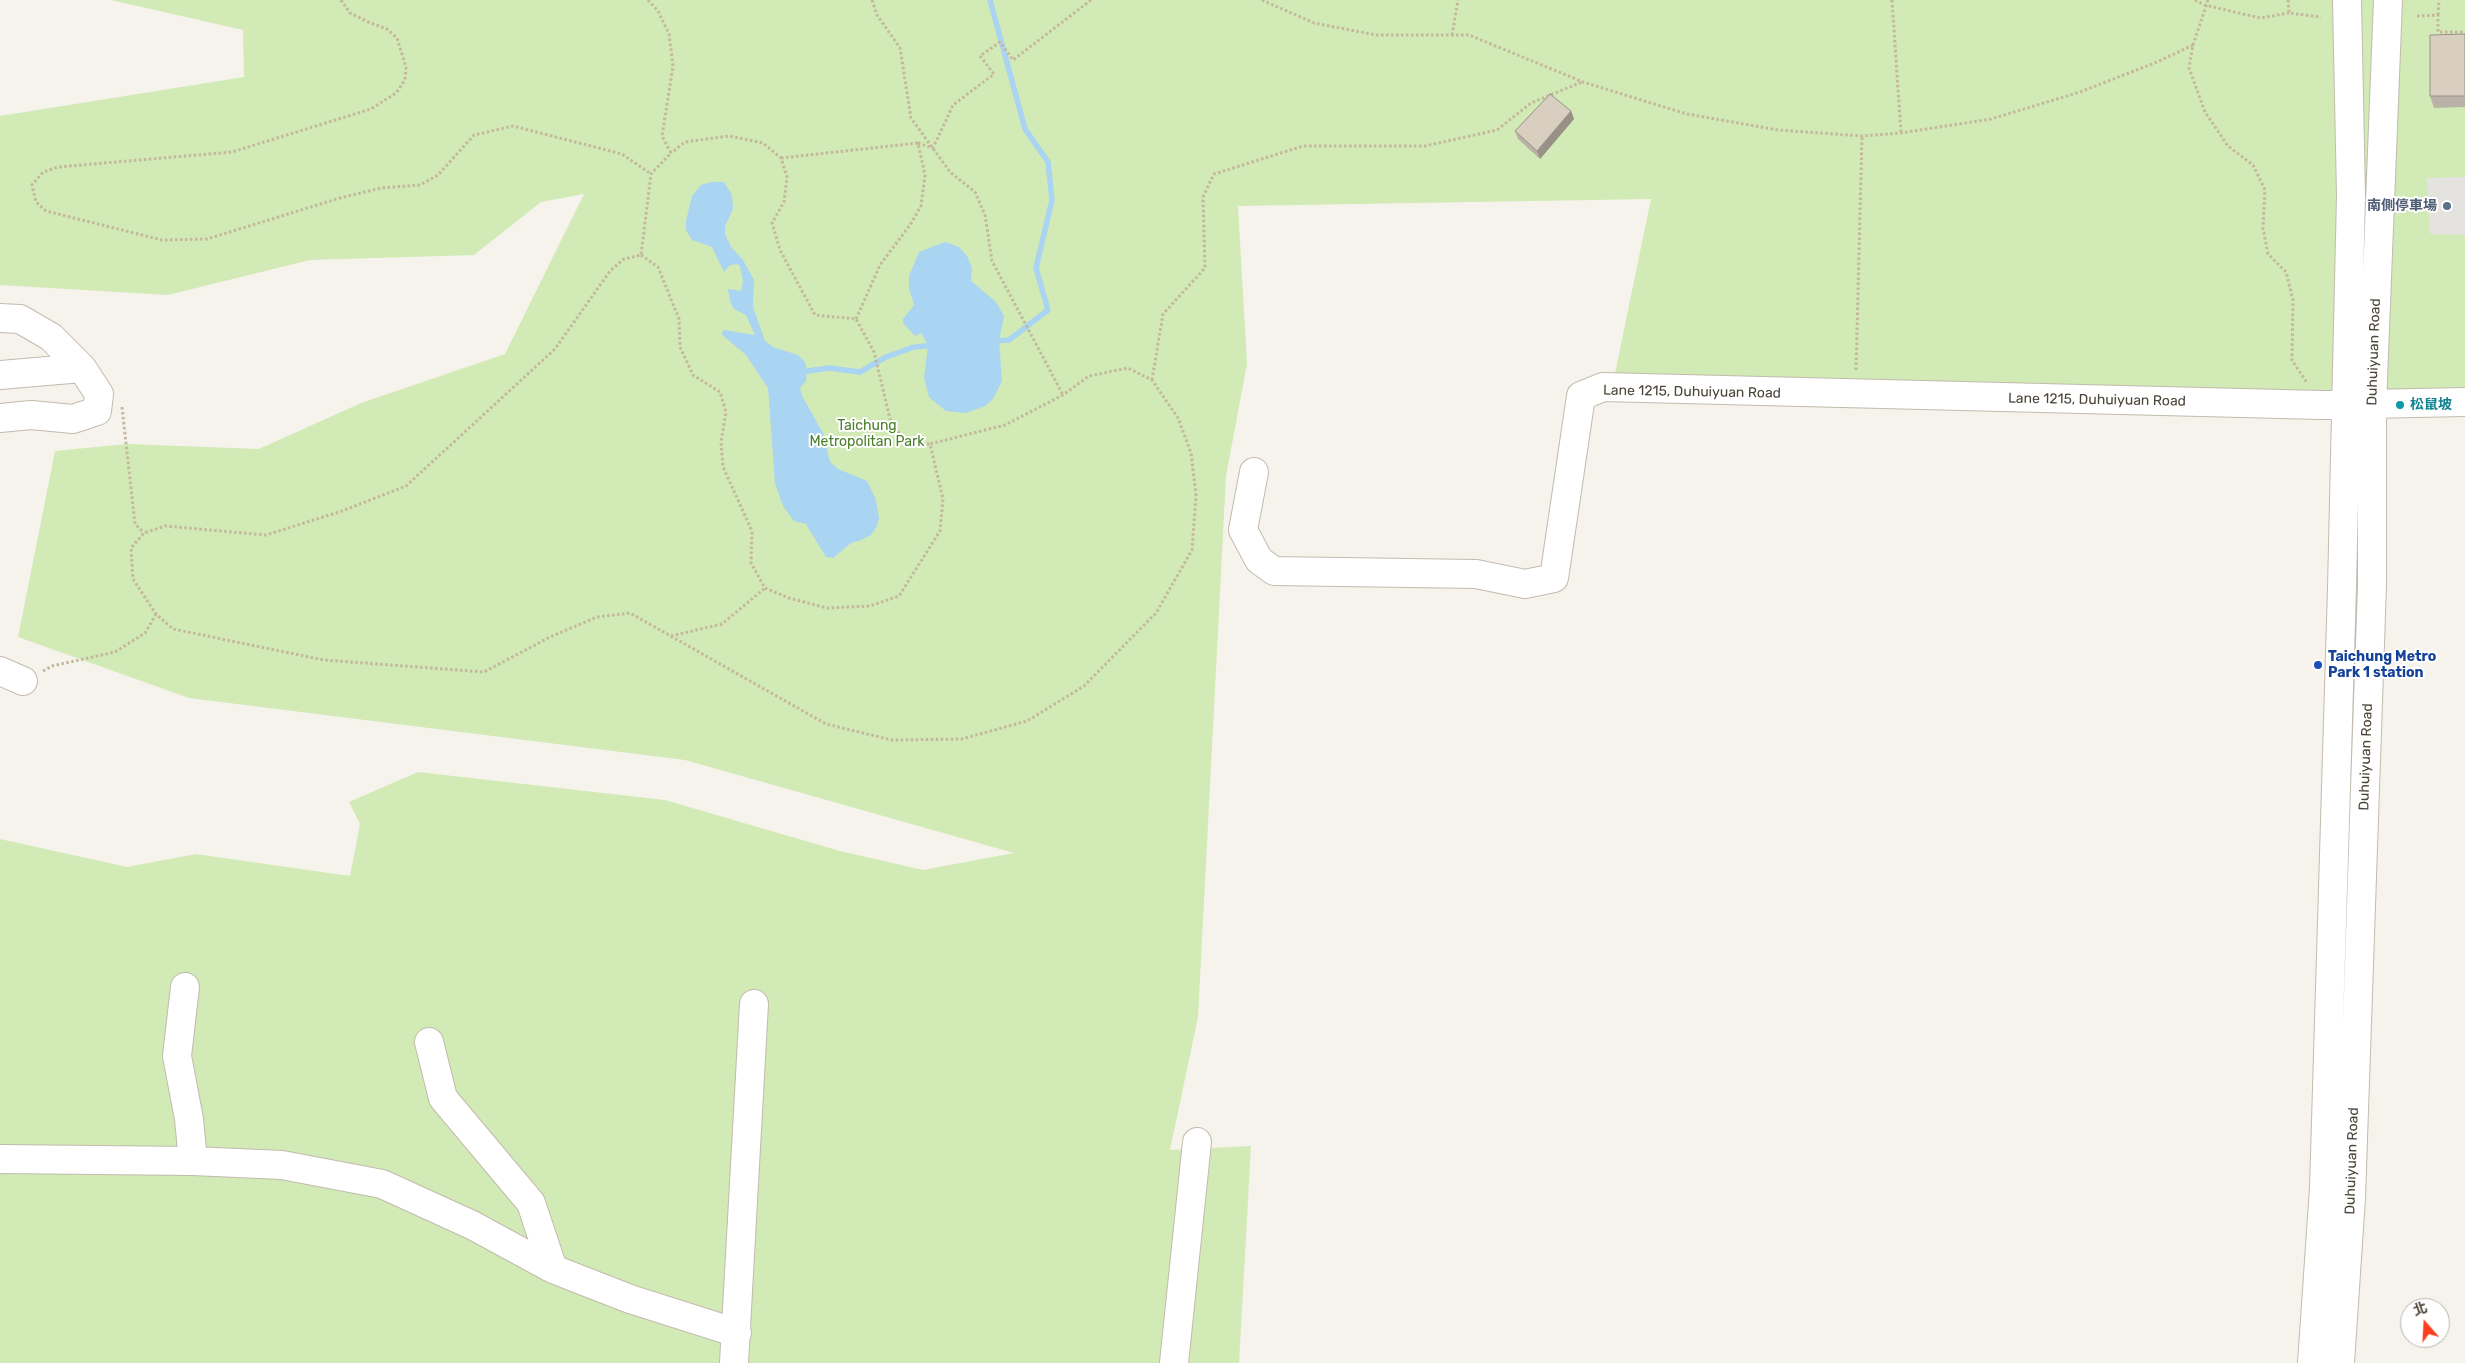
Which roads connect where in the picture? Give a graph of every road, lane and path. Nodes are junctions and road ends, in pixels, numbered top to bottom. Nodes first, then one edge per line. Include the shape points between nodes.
1 (340, 0) edge
2 (648, 0) edge
3 (872, 0) edge
4 (1091, 0) edge
5 (1262, 0) edge
6 (1458, 0) edge
7 (1892, 0) edge
8 (2195, 0) edge
9 (2208, 0) edge
10 (2288, 0) edge
11 (2347, 0) edge
12 (2388, 0) edge
13 (2439, 0) edge
14 (2205, 5) junction
15 (2289, 13) junction
16 (2438, 15) junction
17 (2417, 16) dead end
18 (2321, 17) dead end
19 (2465, 32) edge
20 (1452, 35) junction
21 (2192, 45) junction
22 (1583, 82) junction
23 (1901, 133) junction
24 (1862, 136) junction
25 (918, 143) junction
26 (933, 148) junction
27 (671, 153) junction
28 (781, 158) junction
29 (651, 174) junction
30 (2351, 195) junction
31 (2381, 195) junction
32 (641, 255) junction
33 (0, 318) edge
34 (856, 318) junction
35 (82, 368) junction
36 (0, 375) edge
37 (1152, 380) junction
38 (1856, 395) junction
39 (1062, 396) junction
40 (2465, 402) edge
41 (2346, 404) junction
42 (0, 418) edge
43 (127, 444) dead end
44 (930, 444) junction
45 (1254, 472) dead end
46 (144, 533) junction
47 (765, 588) junction
48 (156, 614) junction
49 (671, 636) junction
50 (11, 676) edge
51 (184, 987) dead end
52 (754, 1004) dead end
53 (429, 1042) dead end
54 (1197, 1142) dead end
55 (0, 1159) edge
56 (193, 1162) junction
57 (553, 1269) junction
58 (737, 1333) junction
59 (734, 1363) edge
60 (1174, 1363) edge
61 (2312, 1363) edge
62 (2340, 1363) edge

1 - 29 path via 350,12 387,29 397,38 406,67 405,80 396,94 371,109 232,152 58,167 43,172 32,185 36,202 46,211 162,240 207,239 340,198 381,188 420,185 438,175 474,135 513,126 622,154
2 - 27 path via 658,11 669,34 673,66 662,136
3 - 26 path via 877,15 900,48 911,118
4 - 26 path via 1013,60 1000,42 980,56 994,74 953,105
5 - 20 path via 1314,23 1367,33
6 - 20 path
7 - 23 path
8 - 14 path
9 - 14 path
10 - 15 path
11 - 30 street, Duhuiyuan Road
12 - 31 street, Duhuiyuan Road
13 - 16 path
14 - 15 path via 2260,18
14 - 21 path
15 - 18 path
16 - 17 path
16 - 19 path via 2438,32
20 - 22 path via 1469,36
21 - 23 path via 2080,92 1991,120
21 - 41 path via 2189,68 2205,112 2228,146 2253,165 2265,190 2263,228 2268,254 2286,272 2293,300 2292,360
22 - 24 path via 1687,114 1778,130
22 - 37 path via 1531,103 1497,130 1425,146 1303,146 1214,174 1204,197 1204,268 1163,314
23 - 24 path
24 - 38 path
25 - 26 path
25 - 28 path
25 - 34 path via 924,175 921,206 880,265
26 - 39 path via 950,172 975,192 985,215 992,261
27 - 28 path via 684,142 729,136 763,143
27 - 29 path
28 - 34 path via 787,176 784,202 772,224 780,250 815,314
29 - 32 path
30 - 31 street
30 - 41 street, Duhuiyuan Road
31 - 41 street, Duhuiyuan Road
32 - 46 path via 624,259 610,271 555,348 406,486 266,535 165,526
32 - 47 path via 658,267 679,319 680,347 693,375 720,392 726,412 721,442 723,466 752,531 751,563
33 - 35 street via 20,319 51,337
34 - 44 path via 874,352 890,419 904,440
35 - 36 street
35 - 42 street via 99,394 97,411 73,420 30,416
37 - 39 path via 1128,368 1089,376
37 - 49 path via 1178,418 1191,453 1196,496 1192,550 1156,613 1084,686 1027,721 962,739 892,740 826,724
38 - 41 street, Lane 1215, Duhuiyuan Road
38 - 45 street, Lane 1215, Duhuiyuan Road via 1603,387 1582,396 1554,578 1525,584 1476,574 1274,570 1259,560 1243,530
39 - 44 path via 1005,425
40 - 41 street, Lane 1215, Duhuiyuan Road
41 - 61 street, Duhuiyuan Road via 2324,1188
41 - 62 street, Duhuiyuan Road via 2372,586 2351,1198
43 - 46 path via 135,524
44 - 47 path via 944,499 940,531 899,596 870,606 828,608
46 - 48 path via 131,548 132,579
47 - 49 path via 722,624
48 - 49 path via 174,629 324,660 484,672 550,637 597,617 630,612
48 - 50 path via 145,633 115,652
51 - 56 street via 177,1056
52 - 58 street
53 - 57 street via 443,1098 531,1203
54 - 60 street
55 - 56 street
56 - 57 street via 282,1165 382,1184 472,1224
57 - 58 street via 630,1299
58 - 59 street

